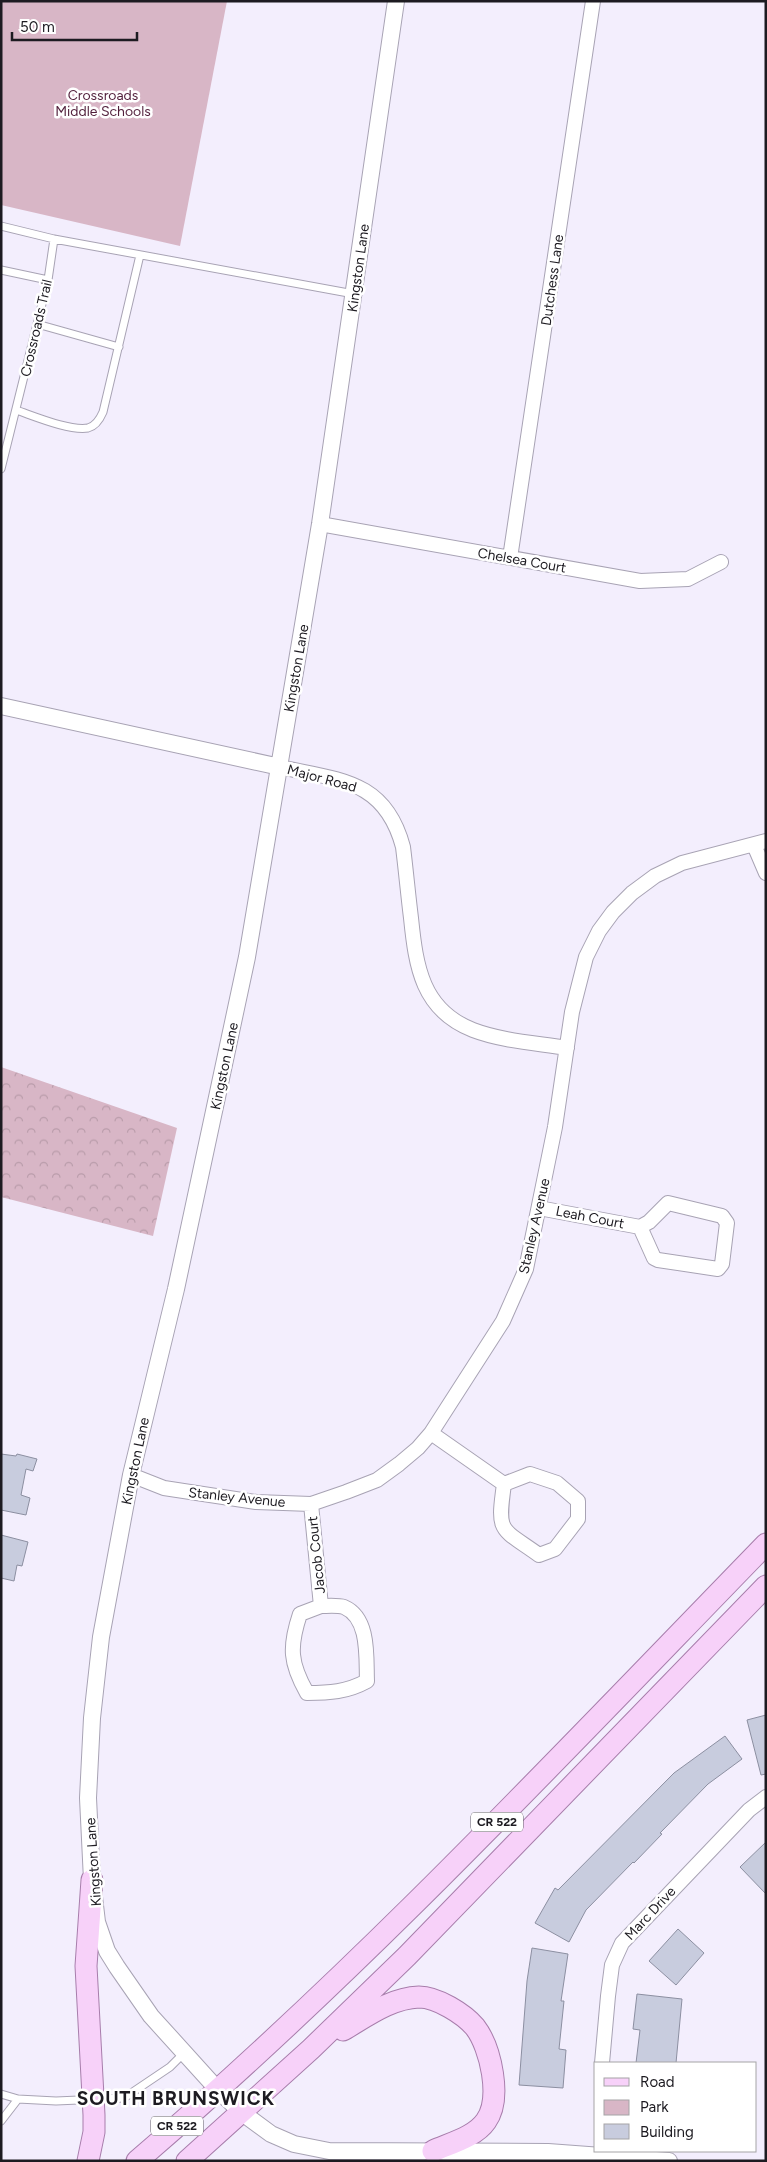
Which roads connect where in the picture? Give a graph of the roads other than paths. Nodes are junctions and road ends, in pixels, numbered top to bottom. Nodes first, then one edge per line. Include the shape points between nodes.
1 (396, 1) edge
2 (593, 1) edge
3 (1, 226) edge
4 (54, 239) junction
5 (140, 255) junction
6 (1, 270) edge
7 (48, 280) junction
8 (354, 294) junction
9 (37, 324) junction
10 (119, 347) junction
11 (16, 410) junction
12 (1, 469) edge
13 (320, 524) junction
14 (510, 558) junction
15 (721, 562) dead end
16 (1, 706) edge
17 (280, 768) junction
18 (760, 843) edge
19 (766, 873) edge
20 (567, 1048) junction
21 (539, 1208) junction
22 (640, 1227) junction
23 (431, 1433) junction
24 (131, 1475) junction
25 (504, 1484) junction
26 (311, 1504) junction
27 (766, 1544) edge
28 (766, 1586) edge
29 (321, 1606) junction
30 (766, 1797) edge
31 (92, 1880) junction
32 (311, 2049) junction
33 (184, 2053) junction
34 (602, 2062) edge
35 (218, 2090) junction
36 (1, 2094) edge
37 (18, 2099) junction
38 (93, 2099) junction
39 (241, 2112) junction
40 (1, 2121) edge
41 (433, 2151) junction
42 (596, 2153) edge
43 (88, 2161) edge
44 (137, 2161) edge
45 (186, 2161) edge
46 (668, 2161) edge

1 - 8 street, Kingston Lane
2 - 14 street, Dutchess Lane
3 - 4 lane
4 - 5 lane
4 - 7 lane, Crossroads Trail
5 - 8 lane
5 - 10 lane
6 - 7 lane
7 - 9 lane, Crossroads Trail
8 - 13 street, Kingston Lane
9 - 10 lane
9 - 11 lane, Crossroads Trail
10 - 11 lane via 104,412 98,422 88,428 73,427
11 - 12 lane, Crossroads Trail
13 - 14 street, Chelsea Court
13 - 17 street, Kingston Lane
14 - 15 street, Chelsea Court via 640,581 688,580
16 - 17 street, Major Road
17 - 20 street, Major Road via 352,783 367,791 391,815 403,847 415,959 420,978 442,1010 474,1030
17 - 24 street, Kingston Lane via 247,957 176,1290
18 - 19 street
18 - 20 street, Stanley Avenue via 682,862 655,876 613,912 586,957
20 - 21 street, Stanley Avenue via 556,1127
21 - 22 street, Leah Court
21 - 23 street, Stanley Avenue via 526,1269 515,1298
22 - 22 street via 668,1204 722,1216 727,1223 722,1264 718,1270 658,1260 654,1258
23 - 25 street
23 - 26 street, Stanley Avenue via 418,1448 377,1480
24 - 26 street, Stanley Avenue via 164,1488 256,1502
24 - 31 street, Kingston Lane via 101,1637 92,1718 88,1798
25 - 25 street via 530,1474 557,1483 578,1500 578,1519 554,1549 539,1555 504,1530 499,1518
26 - 29 street, Jacob Court
27 - 35 main road, CR 522 via 454,1866
28 - 32 main road, CR 522 via 494,1868
29 - 29 street, Jacob Court via 300,1614 292,1655 296,1674 308,1693 352,1689 367,1681 361,1623 343,1606
30 - 34 street, Marc Drive via 749,1810 622,1943 612,1966
31 - 33 street, Kingston Lane via 97,1922 107,1951 151,2016
31 - 38 main road via 86,1966
32 - 39 main road, CR 522
32 - 41 main road via 394,2001 421,1997 444,2004 466,2018 485,2046 491,2066 494,2092 491,2113 477,2132
33 - 35 street, Kingston Lane
33 - 38 lane via 170,2067 124,2098
35 - 39 street, Kingston Lane
35 - 44 main road, CR 522
36 - 37 lane
37 - 38 lane
37 - 40 lane
38 - 43 main road via 94,2132
39 - 41 street, Kingston Lane via 271,2134 311,2148 329,2151
39 - 45 main road, CR 522
41 - 42 street, Kingston Lane
42 - 46 street, Kingston Lane

